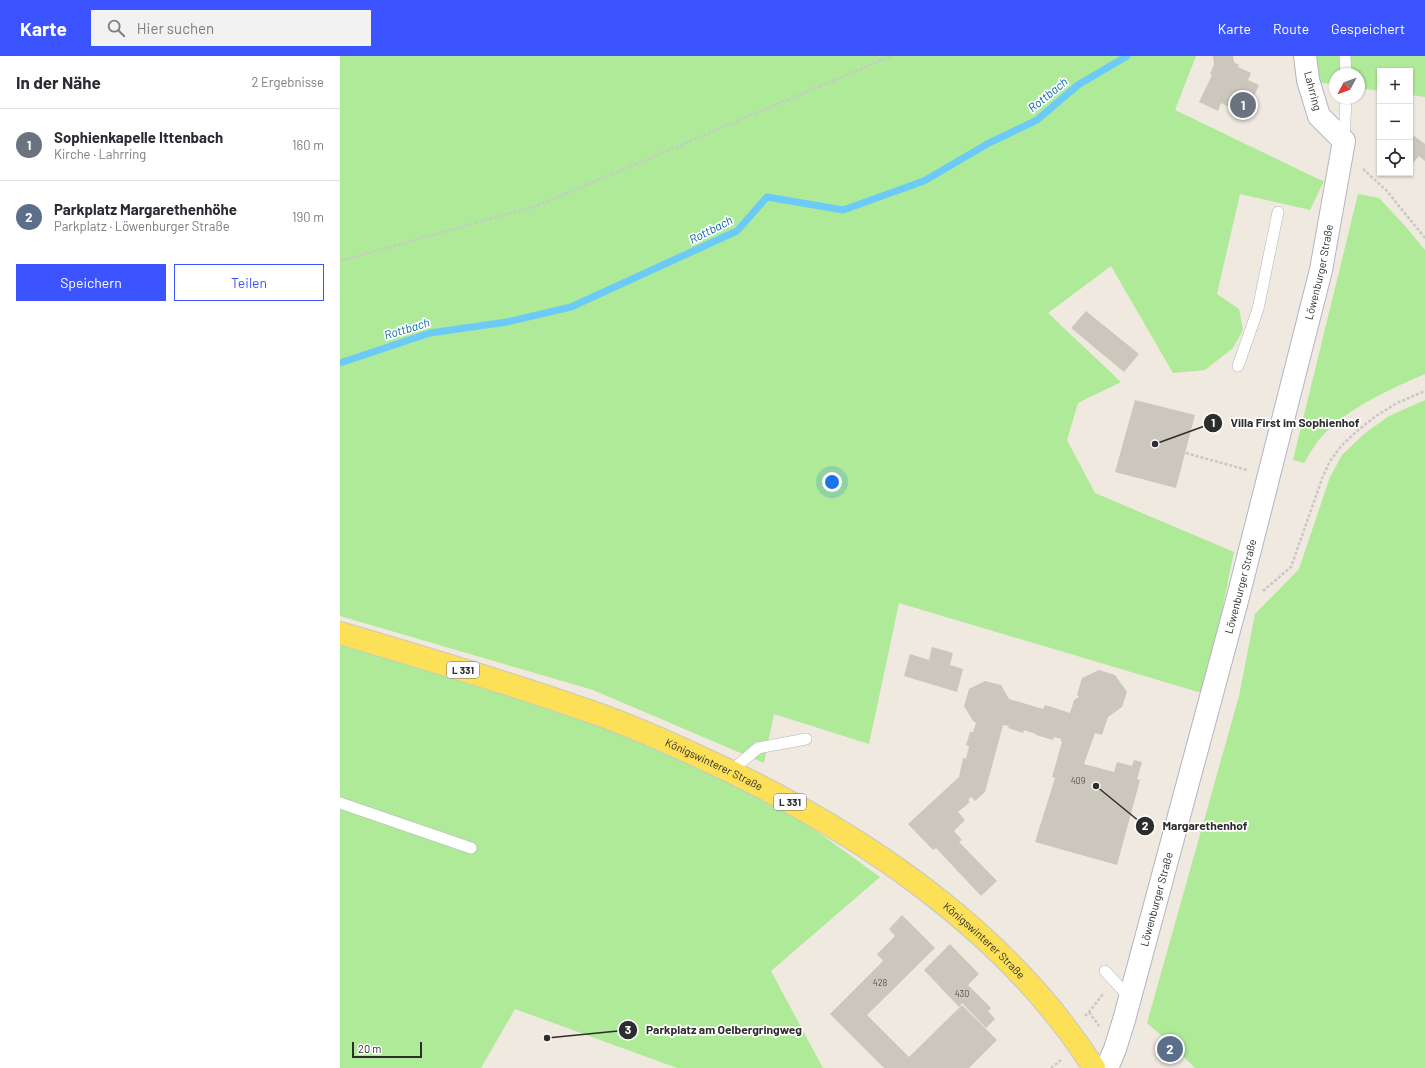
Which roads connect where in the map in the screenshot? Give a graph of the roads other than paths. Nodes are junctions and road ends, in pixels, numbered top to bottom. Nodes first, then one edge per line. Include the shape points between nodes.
1 (1305, 56) edge
2 (1346, 56) edge
3 (1346, 68) edge
4 (1346, 104) edge
5 (1343, 145) junction
6 (1278, 212) dead end
7 (1238, 366) dead end
8 (340, 636) edge
9 (806, 739) dead end
10 (732, 771) junction
11 (340, 803) edge
12 (471, 848) dead end
13 (1105, 971) dead end
14 (1130, 998) junction
15 (1094, 1068) edge
16 (1107, 1068) edge

1 - 5 street, Lahrring via 1308,80 1319,116
2 - 3 lane
4 - 5 lane, Löwenburger Straße
5 - 14 street, Löwenburger Straße via 1321,270 1281,400 1238,597
6 - 7 lane via 1258,308
8 - 10 main road, Königswinterer Straße / L 331 via 503,682 585,709
9 - 10 lane via 758,748
10 - 15 main road, Königswinterer Straße / L 331 via 829,824 887,862 953,912 1003,955 1060,1019
11 - 12 lane
13 - 14 lane
14 - 16 street, Löwenburger Straße

